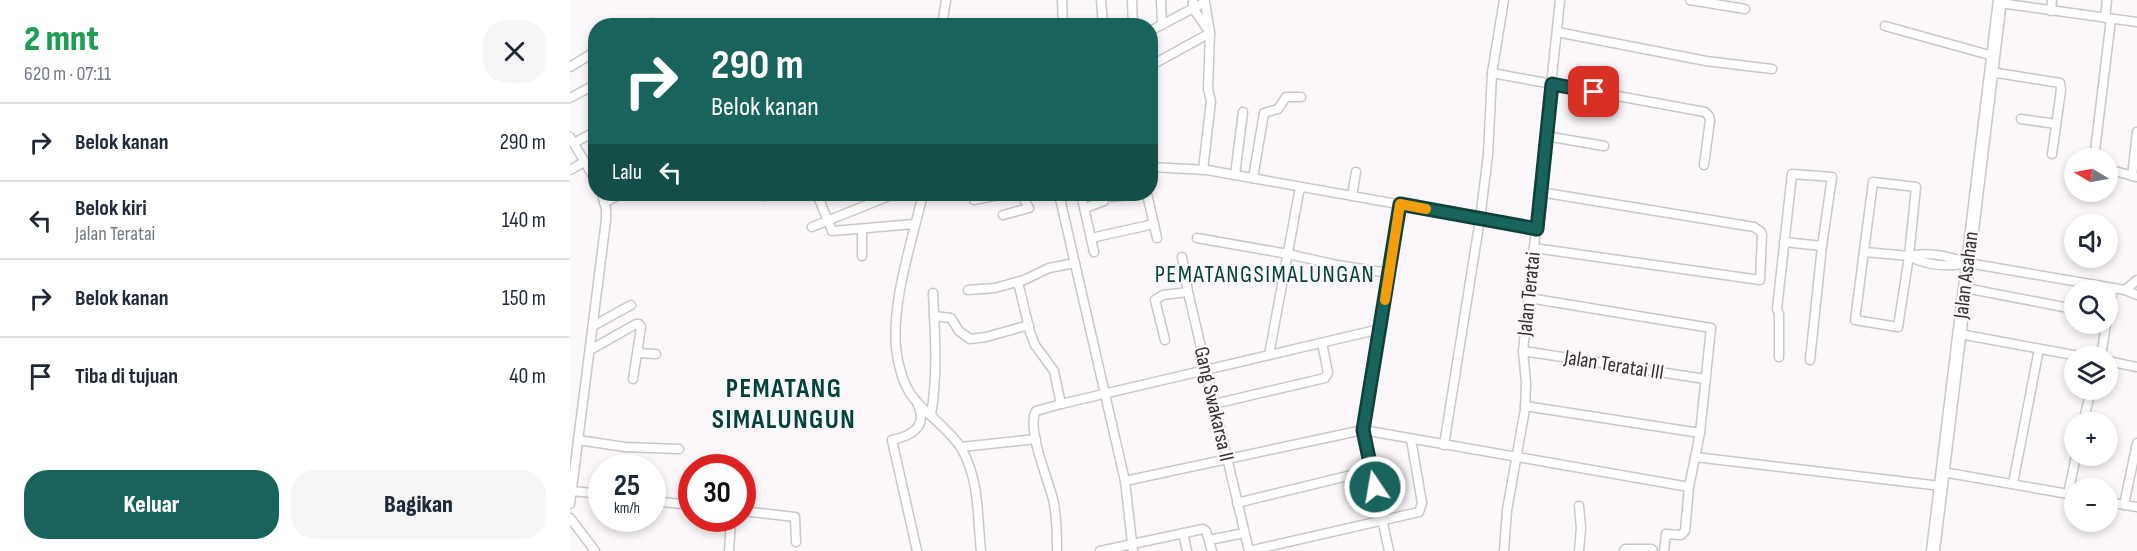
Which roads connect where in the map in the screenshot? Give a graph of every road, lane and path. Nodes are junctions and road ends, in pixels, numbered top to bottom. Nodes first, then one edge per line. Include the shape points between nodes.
1 (946, 0) edge
2 (1062, 0) edge
3 (1101, 0) edge
4 (1132, 0) edge
5 (1161, 0) edge
6 (1504, 0) edge
7 (1560, 0) edge
8 (1690, 0) edge
9 (2052, 0) edge
10 (2107, 0) edge
11 (2000, 2) edge
12 (1193, 4) edge
13 (1745, 9) dead end
14 (2051, 10) junction
15 (943, 18) edge
16 (1063, 18) edge
17 (1102, 18) edge
18 (1133, 18) edge
19 (2108, 19) junction
20 (2137, 22) edge
21 (1162, 25) junction
22 (1885, 26) dead end
23 (1158, 27) edge
24 (1557, 32) junction
25 (1210, 33) junction
26 (588, 56) edge
27 (1993, 56) junction
28 (1158, 62) edge
29 (570, 67) edge
30 (1772, 69) dead end
31 (1991, 72) junction
32 (1492, 73) junction
33 (1552, 84) junction
34 (588, 88) edge
35 (1301, 97) dead end
36 (570, 98) edge
37 (1243, 112) dead end
38 (2021, 119) dead end
39 (2056, 124) junction
40 (2137, 132) edge
41 (588, 134) edge
42 (1546, 136) junction
43 (571, 139) edge
44 (1604, 146) dead end
45 (2095, 148) edge
46 (2052, 154) dead end
47 (586, 164) junction
48 (1704, 165) dead end
49 (588, 167) edge
50 (1158, 167) edge
51 (570, 170) edge
52 (1203, 170) junction
53 (1356, 172) dead end
54 (2118, 172) edge
55 (1235, 176) junction
56 (2135, 176) edge
57 (1253, 178) junction
58 (1300, 187) junction
59 (1540, 192) junction
60 (1352, 196) junction
61 (603, 201) edge
62 (820, 201) edge
63 (876, 201) edge
64 (921, 201) edge
65 (1025, 201) edge
66 (1061, 201) edge
67 (1082, 201) edge
68 (1104, 201) edge
69 (1149, 201) edge
70 (1400, 204) junction
71 (1084, 208) junction
72 (1003, 215) dead end
73 (1480, 219) junction
74 (827, 220) junction
75 (914, 224) junction
76 (1154, 224) junction
77 (812, 227) dead end
78 (1537, 229) junction
79 (862, 230) junction
80 (1091, 238) junction
81 (1157, 238) dead end
82 (1197, 238) dead end
83 (1784, 242) junction
84 (1822, 246) junction
85 (1534, 248) junction
86 (1094, 252) dead end
87 (1865, 252) junction
88 (1288, 254) junction
89 (862, 256) dead end
90 (1182, 256) dead end
91 (1909, 256) junction
92 (1075, 263) junction
93 (1968, 263) junction
94 (1389, 273) junction
95 (2067, 280) edge
96 (2137, 280) edge
97 (1018, 282) junction
98 (1965, 288) junction
99 (2118, 289) edge
100 (968, 290) dead end
101 (2125, 290) junction
102 (1188, 292) junction
103 (933, 293) dead end
104 (2137, 295) edge
105 (1529, 298) junction
106 (631, 305) dead end
107 (2064, 307) edge
108 (934, 316) junction
109 (593, 326) junction
110 (1029, 326) junction
111 (1380, 329) junction
112 (1960, 334) junction
113 (1165, 340) dead end
114 (1323, 343) junction
115 (2039, 349) junction
116 (590, 350) junction
117 (1523, 351) junction
118 (638, 353) junction
119 (2064, 353) edge
120 (656, 354) dead end
121 (1269, 355) junction
122 (1779, 357) dead end
123 (1810, 360) dead end
124 (2118, 363) edge
125 (2137, 367) edge
126 (1206, 370) junction
127 (633, 379) dead end
128 (1706, 379) junction
129 (1105, 393) junction
130 (916, 402) junction
131 (1060, 404) junction
132 (1214, 404) junction
133 (1525, 406) junction
134 (931, 415) junction
135 (1363, 430) junction
136 (1700, 433) junction
137 (1036, 439) junction
138 (1411, 439) junction
139 (578, 440) junction
140 (2137, 443) edge
141 (1444, 445) junction
142 (961, 447) junction
143 (679, 449) dead end
144 (1227, 458) junction
145 (1516, 458) junction
146 (1695, 458) junction
147 (1372, 470) junction
148 (1943, 472) junction
149 (1125, 481) junction
150 (2013, 483) junction
151 (1941, 486) junction
152 (1689, 487) junction
153 (572, 491) junction
154 (588, 493) edge
155 (2064, 494) edge
156 (1237, 503) junction
157 (570, 504) edge
158 (2118, 504) edge
159 (2124, 505) junction
160 (1579, 506) dead end
161 (2137, 507) edge
162 (756, 513) edge
163 (570, 518) edge
164 (1382, 521) junction
165 (730, 532) edge
166 (1244, 533) junction
167 (1183, 534) junction
168 (1209, 540) junction
169 (796, 542) dead end
170 (1133, 547) edge
171 (595, 551) edge
172 (729, 551) edge
173 (917, 551) edge
174 (981, 551) edge
175 (1058, 551) edge
176 (1100, 551) edge
177 (1187, 551) edge
178 (1212, 551) edge
179 (1249, 551) edge
180 (1389, 551) edge
181 (1504, 551) edge
182 (1579, 551) edge
183 (1626, 551) edge
184 (1651, 551) edge
185 (1664, 551) edge
186 (1933, 551) edge

1 - 15 street
2 - 16 street
3 - 17 street
4 - 18 street
5 - 21 street
6 - 32 street
7 - 24 street, Jalan Teratai
8 - 13 street
9 - 14 street
10 - 19 street
11 - 14 street
11 - 27 main road, Jalan Asahan
12 - 21 street
12 - 25 street
12 - 25 street via 1205,2
14 - 19 street
19 - 20 street
19 - 45 street
21 - 23 street
22 - 27 street
24 - 30 street via 1706,62
24 - 33 street, Jalan Teratai
25 - 28 street
25 - 52 street via 1211,101
26 - 29 street
27 - 31 main road, Jalan Asahan
31 - 39 street via 2060,83
31 - 93 main road, Jalan Asahan
32 - 33 street
32 - 73 street
33 - 42 street, Jalan Teratai
33 - 48 street via 1705,112 1710,120
34 - 36 street
35 - 57 street via 1286,97 1278,109 1263,115
37 - 55 street
38 - 39 street
39 - 46 street
40 - 56 street
41 - 43 street
42 - 44 street
42 - 59 street, Jalan Teratai
43 - 47 street
47 - 49 street
47 - 51 street
50 - 52 street
52 - 55 street
53 - 60 street
54 - 56 street
55 - 57 street
57 - 58 street
58 - 60 street
58 - 88 street
59 - 78 street, Jalan Teratai
59 - 85 street via 1754,227 1762,235 1760,280
60 - 70 street
61 - 109 street via 606,219
62 - 74 street
63 - 74 street
64 - 75 street
65 - 72 street via 1029,208
66 - 92 street
67 - 71 street
68 - 71 street
69 - 76 street
70 - 73 street
70 - 94 street
71 - 80 street
73 - 78 street
73 - 141 street
74 - 77 street
74 - 79 street via 832,231
75 - 79 street
75 - 130 street via 895,332 898,363
76 - 80 street
76 - 81 street
78 - 85 street, Jalan Teratai
79 - 89 street
80 - 86 street
82 - 88 street
83 - 84 street
83 - 84 street via 1792,174 1832,177
83 - 122 street via 1777,309
84 - 123 street
85 - 105 street, Jalan Teratai
87 - 91 street
87 - 91 street via 1873,182 1916,188
87 - 91 street via 1855,320 1898,327
88 - 94 street
88 - 121 street
90 - 102 street, Gang Swakarsa II
91 - 93 street via 1919,262 1951,266
92 - 97 street via 1049,268
92 - 129 street
93 - 95 street
93 - 98 main road, Jalan Asahan
94 - 111 street
96 - 101 street
97 - 100 street
97 - 110 street
98 - 107 street
98 - 112 main road, Jalan Asahan
99 - 101 street
101 - 104 street
102 - 113 street via 1162,295 1155,300
102 - 126 street, Gang Swakarsa II
103 - 108 street
105 - 117 street, Jalan Teratai
105 - 128 street via 1711,328
106 - 109 street
108 - 110 street via 951,318 970,339
108 - 134 street via 935,391
109 - 116 street
110 - 131 street via 1035,345 1054,371
111 - 114 street
111 - 135 street
112 - 115 street
112 - 148 main road, Jalan Asahan
114 - 121 street
114 - 132 street via 1328,373 1325,378
115 - 119 street
115 - 150 street
116 - 118 street via 638,324
116 - 139 street
117 - 128 street, Jalan Teratai III
117 - 133 street, Jalan Teratai
118 - 120 street
118 - 127 street
121 - 126 street
124 - 125 street
126 - 129 street
126 - 132 street, Gang Swakarsa II
128 - 136 street
129 - 131 street
129 - 149 street
130 - 134 street
130 - 173 street via 921,417 915,430 892,440
131 - 137 street via 1036,411
132 - 144 street, Gang Swakarsa II
133 - 136 street
133 - 145 street, Jalan Teratai
134 - 142 street
135 - 138 street
135 - 144 street
135 - 147 street
136 - 146 street
137 - 142 street
137 - 175 street via 1053,499
138 - 141 street
138 - 164 street via 1421,511
139 - 143 street
139 - 153 street
140 - 159 street
141 - 145 street
142 - 174 street via 975,480
144 - 149 street
144 - 156 street, Gang Swakarsa II
145 - 152 street
145 - 181 street, Jalan Teratai
146 - 151 street
146 - 152 street
147 - 156 street
147 - 164 street
148 - 150 street
148 - 151 main road, Jalan Asahan
149 - 170 street
150 - 155 street
151 - 186 main road, Jalan Asahan
152 - 185 street via 1684,534 1666,534
153 - 154 street
153 - 157 street
156 - 166 street, Gang Swakarsa II
158 - 159 street
159 - 161 street
160 - 182 street
162 - 169 street via 795,517
163 - 171 street
164 - 179 street
164 - 180 street
165 - 172 street
166 - 168 street
166 - 179 street, Gang Swakarsa II
167 - 168 street via 1205,529
167 - 170 street
167 - 177 street
168 - 178 street
170 - 176 street
183 - 184 main road

